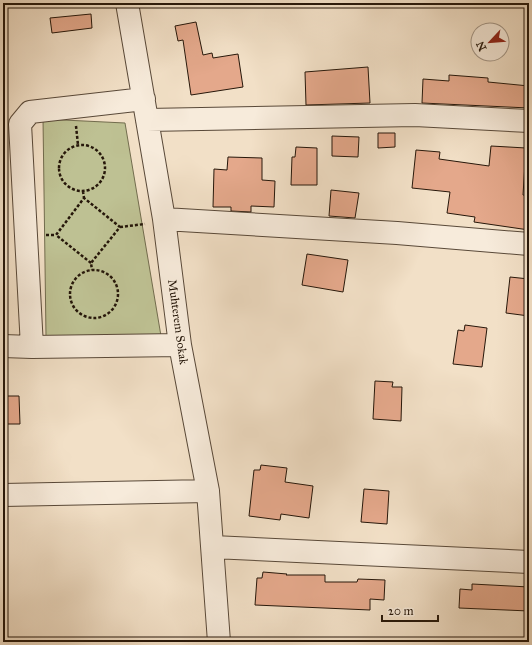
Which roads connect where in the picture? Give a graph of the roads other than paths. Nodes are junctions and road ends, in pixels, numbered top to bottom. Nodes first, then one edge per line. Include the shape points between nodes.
1 (127, 3) edge
2 (144, 99) junction
3 (147, 120) junction
4 (529, 121) edge
5 (164, 219) junction
6 (529, 244) edge
7 (180, 345) junction
8 (3, 346) edge
9 (32, 347) junction
10 (208, 491) junction
11 (3, 495) edge
12 (212, 547) junction
13 (529, 562) edge
14 (218, 642) edge

1 - 2 street, Muhterem Sokak
2 - 3 street, Muhterem Sokak
2 - 9 street via 30,112 20,124
3 - 4 street via 415,115
3 - 5 street, Muhterem Sokak
5 - 6 street via 397,232
5 - 7 street, Muhterem Sokak
7 - 9 street
7 - 10 street, Muhterem Sokak
8 - 9 street
10 - 11 street
10 - 12 street, Muhterem Sokak
12 - 13 street
12 - 14 street, Muhterem Sokak

